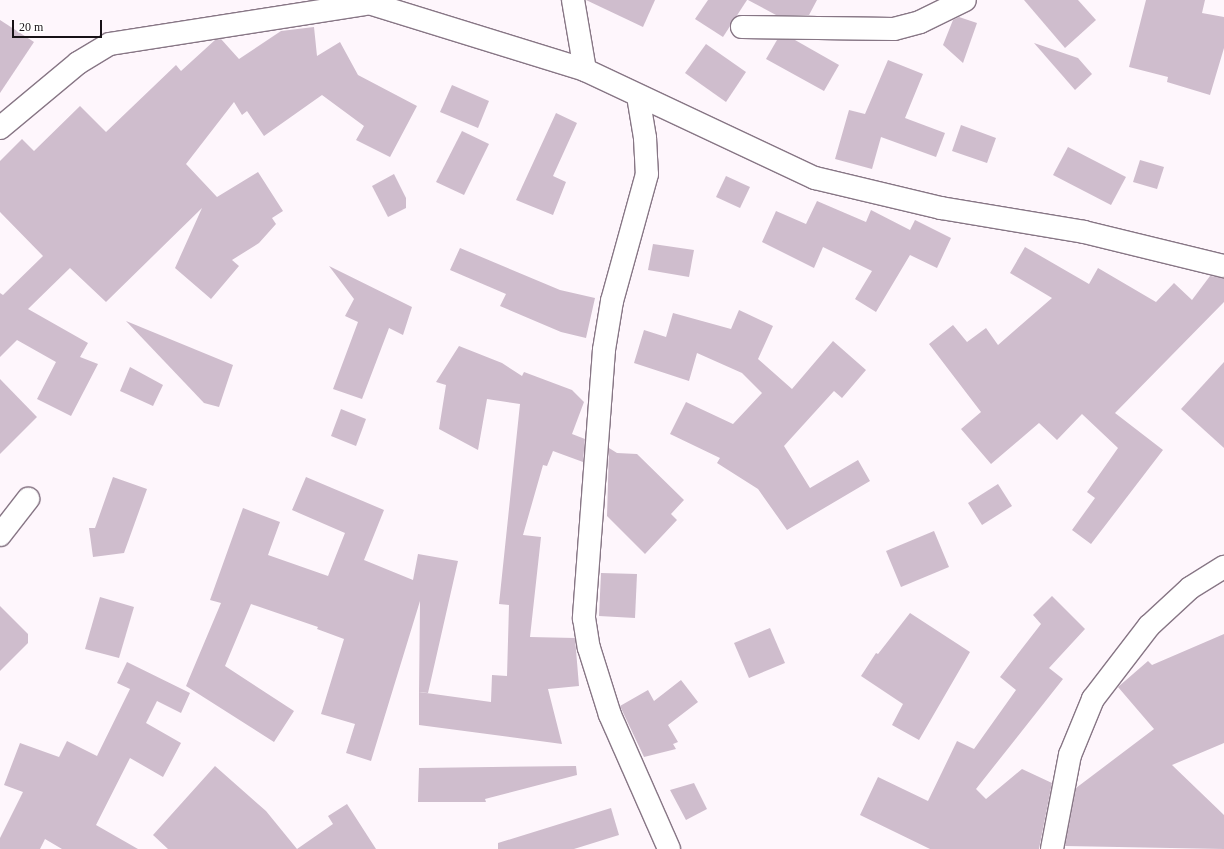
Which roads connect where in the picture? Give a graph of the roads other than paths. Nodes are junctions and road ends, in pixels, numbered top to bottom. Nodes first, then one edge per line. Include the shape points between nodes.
1 (573, 0) edge
2 (965, 0) edge
3 (362, 2) edge
4 (742, 27) dead end
5 (585, 70) junction
6 (638, 96) junction
7 (0, 128) edge
8 (1224, 266) edge
9 (28, 499) dead end
10 (0, 535) edge
11 (1224, 567) edge
12 (670, 849) edge
13 (1052, 849) edge

1 - 5 street
2 - 4 street via 920,22 894,29
3 - 5 street
3 - 7 street via 110,44 78,63
5 - 6 street
6 - 8 street via 814,178 941,208 1084,232
6 - 12 street via 645,138 647,174 612,301 604,350 584,618 589,648 610,715
9 - 10 street
11 - 13 street via 1190,588 1149,626 1093,699 1070,755

